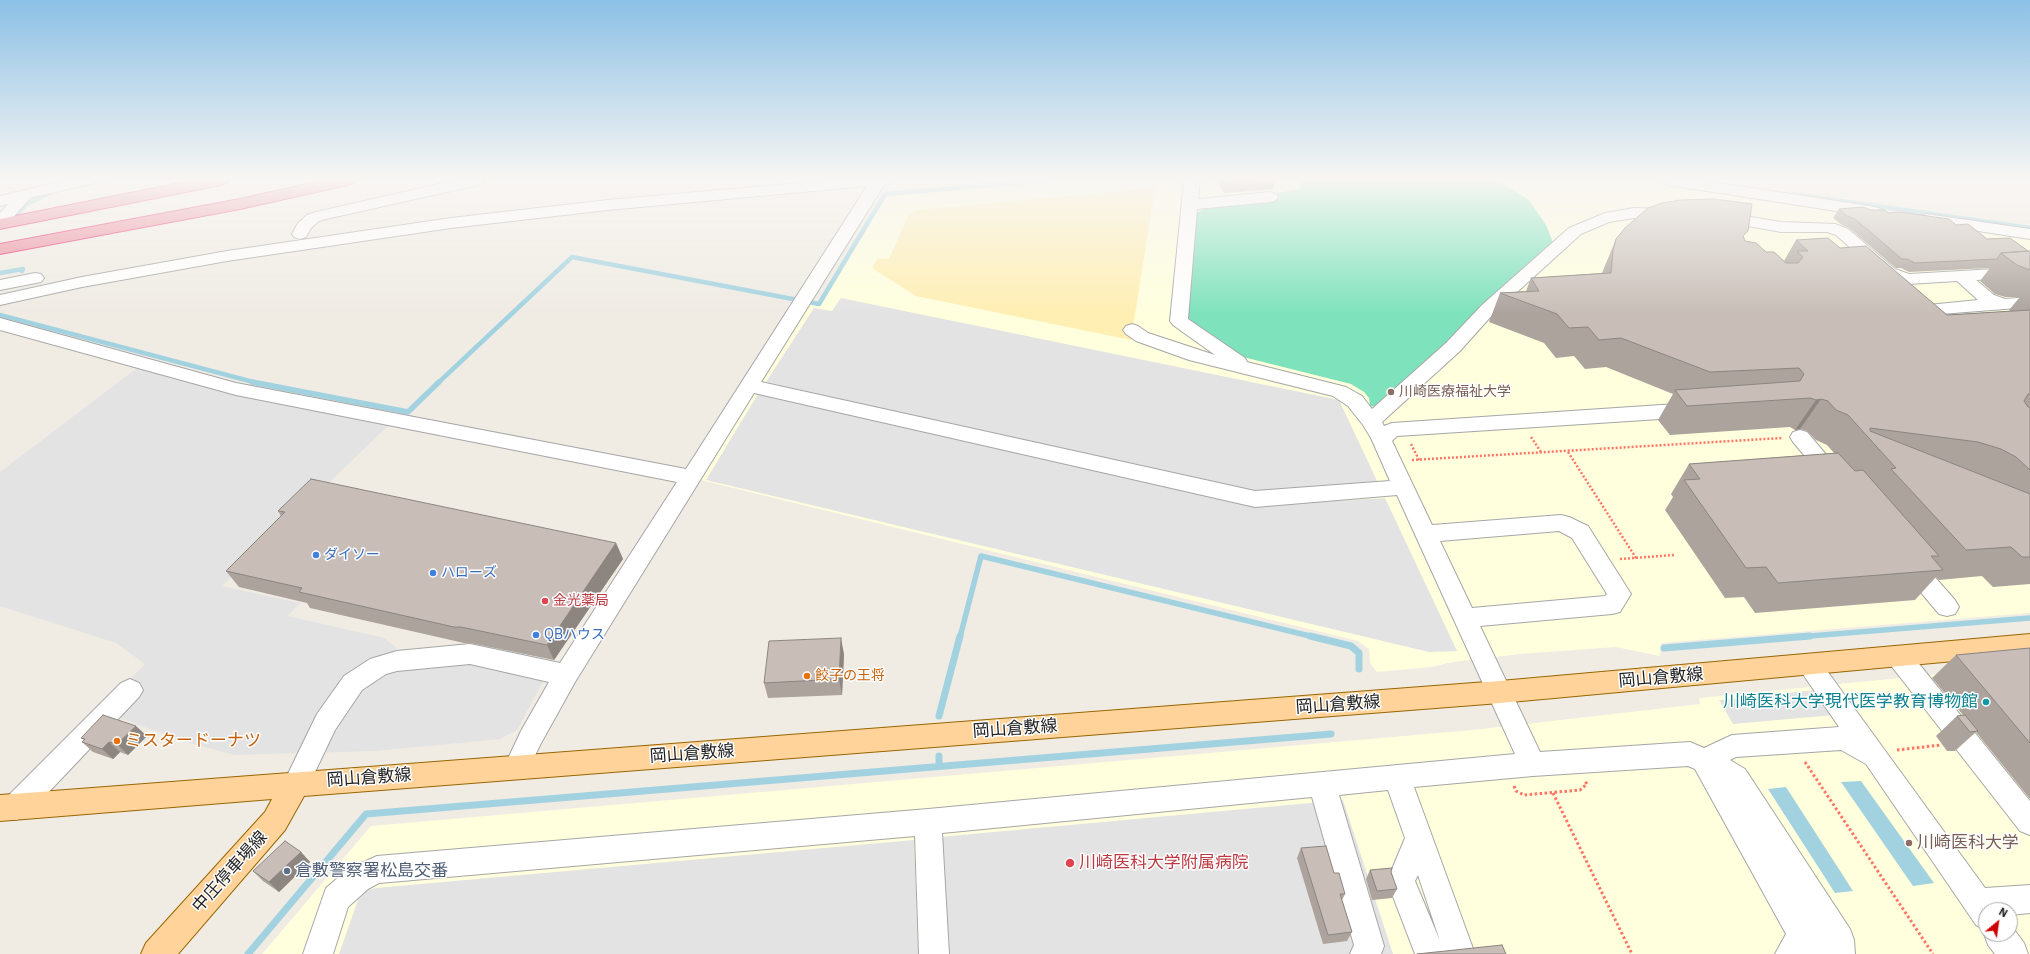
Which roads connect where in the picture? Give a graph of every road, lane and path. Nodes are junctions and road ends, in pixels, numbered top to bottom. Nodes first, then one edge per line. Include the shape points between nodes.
1 (132, 225) edge
2 (306, 225) edge
3 (369, 225) edge
4 (441, 225) edge
5 (853, 225) edge
6 (1187, 225) edge
7 (1590, 225) edge
8 (1761, 225) edge
9 (1964, 225) edge
10 (300, 234) junction
11 (2030, 234) edge
12 (0, 249) edge
13 (1869, 255) junction
14 (1845, 257) edge
15 (2030, 272) edge
16 (1961, 276) junction
17 (0, 284) edge
18 (0, 300) edge
19 (2030, 302) edge
20 (2000, 303) junction
21 (1928, 310) edge
22 (0, 324) edge
23 (1132, 330) dead end
24 (1247, 368) junction
25 (748, 386) junction
26 (1709, 408) edge
27 (1371, 421) junction
28 (1800, 437) joint
29 (1381, 439) junction
30 (1568, 451) junction
31 (1391, 461) junction
32 (691, 477) junction
33 (1404, 488) junction
34 (1845, 490) edge
35 (1426, 534) junction
36 (1896, 548) edge
37 (1674, 555) dead end
38 (1636, 558) junction
39 (1598, 560) junction
40 (1947, 607) dead end
41 (1465, 618) junction
42 (2030, 644) edge
43 (1898, 656) junction
44 (1808, 664) junction
45 (566, 675) junction
46 (130, 690) dead end
47 (1500, 692) junction
48 (1792, 741) junction
49 (1942, 745) dead end
50 (1911, 747) dead end
51 (1875, 756) junction
52 (1705, 761) junction
53 (1533, 764) junction
54 (517, 767) junction
55 (1397, 777) junction
56 (1584, 778) dead end
57 (1511, 780) dead end
58 (296, 784) junction
59 (1322, 784) junction
60 (1553, 792) junction
61 (8, 808) edge
62 (928, 822) junction
63 (2030, 822) edge
64 (1419, 837) junction
65 (2030, 899) edge
66 (2017, 902) edge
67 (1978, 904) edge
68 (2005, 942) edge
69 (1805, 948) edge
70 (156, 954) edge
71 (318, 954) edge
72 (934, 954) edge
73 (1365, 954) edge
74 (1433, 954) edge
75 (1460, 954) edge
76 (1632, 954) edge
77 (1840, 954) edge
78 (1933, 954) edge
79 (2013, 954) edge

1 - 12 highway
2 - 10 street
3 - 10 street
4 - 18 street via 227,256
5 - 25 street
6 - 24 street via 1179,321
7 - 27 street via 1575,231 1488,309 1453,347
8 - 13 street via 1781,228 1829,227 1842,232
9 - 11 street
10 - 17 street
13 - 14 street
13 - 16 street via 1889,273 1908,279
15 - 16 street
16 - 20 street via 1988,299
19 - 20 street
20 - 21 street
22 - 32 street via 236,388
23 - 24 street via 1142,337 1196,356
24 - 27 street via 1339,390 1355,401
25 - 32 street
25 - 33 street via 1256,499
26 - 29 street via 1392,430
27 - 29 street
28 - 30 path
28 - 34 street
29 - 31 street
30 - 31 path
30 - 38 path
31 - 33 street
32 - 45 street
33 - 35 street
35 - 39 street via 1561,523 1580,532
35 - 41 street
36 - 40 street
37 - 38 path
38 - 39 path
39 - 41 street via 1618,594 1612,605
41 - 47 street
42 - 43 main road, 岡山倉敷線
43 - 44 main road, 岡山倉敷線
43 - 63 street
44 - 47 main road, 岡山倉敷線
44 - 51 street
45 - 54 street
45 - 58 street via 470,654 397,660 379,666 353,683 326,722
46 - 61 street
47 - 53 street
47 - 54 main road, 岡山倉敷線
48 - 51 street via 1844,738
48 - 52 street via 1732,746
48 - 78 path
49 - 50 path
51 - 67 street
52 - 53 street via 1690,754
52 - 69 street
52 - 77 street via 1736,778 1839,940
53 - 55 street
54 - 58 main road, 岡山倉敷線
55 - 59 street
55 - 64 street
56 - 60 path via 1587,784 1580,790
57 - 60 path via 1516,791 1524,795
58 - 61 main road, 岡山倉敷線
58 - 70 main road, 中庄停車場線 via 275,821
59 - 62 street
59 - 73 street via 1369,946
60 - 76 path
62 - 71 street via 377,870 358,879 336,898
62 - 72 street
64 - 74 street via 1401,881 1428,950
64 - 75 street
65 - 66 street
68 - 79 street

